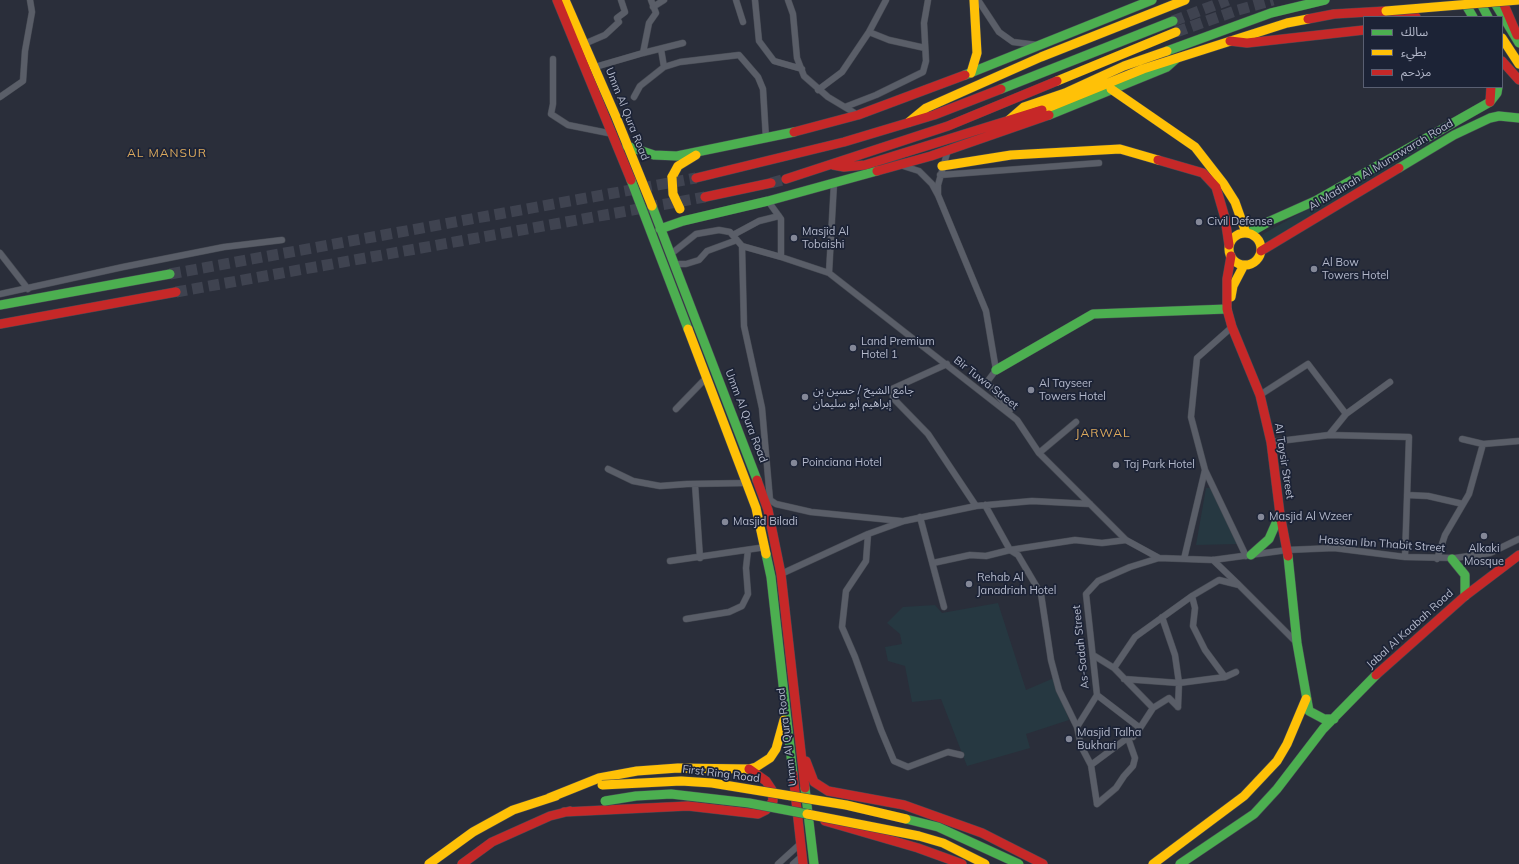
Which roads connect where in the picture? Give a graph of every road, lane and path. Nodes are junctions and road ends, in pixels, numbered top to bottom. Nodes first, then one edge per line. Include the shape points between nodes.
1 (30, 0) edge
2 (553, 0) edge
3 (557, 0) edge
4 (565, 0) edge
5 (570, 0) edge
6 (621, 0) edge
7 (651, 0) edge
8 (664, 0) edge
9 (736, 0) edge
10 (755, 0) edge
11 (788, 0) edge
12 (886, 0) edge
13 (928, 0) edge
14 (974, 0) edge
15 (978, 0) edge
16 (1152, 0) edge
17 (1185, 0) edge
18 (1325, 0) edge
19 (1463, 0) edge
20 (1479, 0) edge
21 (1493, 0) edge
22 (1502, 0) edge
23 (1519, 0) edge
24 (653, 7) junction
25 (1386, 11) junction
26 (1411, 16) edge
27 (1471, 16) edge
28 (1487, 16) edge
29 (1503, 16) edge
30 (1503, 16) edge
31 (1173, 21) tunnel mouth
32 (743, 22) dead end
33 (1363, 30) edge
34 (869, 32) junction
35 (1176, 32) tunnel mouth
36 (1503, 40) edge
37 (1229, 41) junction
38 (1519, 42) edge
39 (684, 43) dead end
40 (581, 44) junction
41 (1038, 46) junction
42 (925, 48) junction
43 (661, 49) junction
44 (643, 53) junction
45 (1178, 56) junction
46 (553, 59) dead end
47 (1503, 62) edge
48 (1519, 64) edge
49 (595, 67) junction
50 (664, 67) junction
51 (802, 69) junction
52 (971, 73) junction
53 (1519, 80) edge
54 (1491, 88) edge
55 (1498, 88) edge
56 (1111, 89) junction
57 (818, 90) junction
58 (0, 97) edge
59 (634, 97) dead end
60 (1490, 102) junction
61 (845, 107) junction
62 (858, 115) junction
63 (1519, 118) edge
64 (909, 122) junction
65 (1006, 122) junction
66 (613, 134) junction
67 (766, 139) junction
68 (627, 146) junction
69 (948, 150) junction
70 (701, 152) junction
71 (1099, 163) dead end
72 (833, 165) junction
73 (899, 165) junction
74 (942, 166) junction
75 (940, 175) junction
76 (696, 178) tunnel mouth
77 (786, 179) tunnel mouth
78 (771, 182) tunnel mouth
79 (834, 183) junction
80 (1219, 185) junction
81 (938, 196) junction
82 (705, 197) tunnel mouth
83 (768, 201) junction
84 (704, 216) junction
85 (779, 216) junction
86 (660, 229) junction
87 (1248, 233) junction
88 (733, 235) junction
89 (282, 240) dead end
90 (737, 240) junction
91 (1229, 245) junction
92 (742, 246) junction
93 (1261, 251) junction
94 (0, 253) edge
95 (671, 254) junction
96 (1231, 256) junction
97 (781, 257) junction
98 (675, 264) junction
99 (1244, 265) junction
100 (829, 273) junction
101 (170, 274) tunnel mouth
102 (28, 289) junction
103 (176, 292) tunnel mouth
104 (0, 294) edge
105 (0, 305) edge
106 (1227, 309) junction
107 (0, 324) edge
108 (1232, 327) junction
109 (946, 364) junction
110 (996, 370) junction
111 (706, 377) junction
112 (1390, 382) dead end
113 (1260, 395) junction
114 (676, 409) dead end
115 (1346, 414) junction
116 (1017, 420) junction
117 (1076, 422) dead end
118 (1329, 435) junction
119 (1462, 439) dead end
120 (1519, 441) edge
121 (1270, 442) junction
122 (1482, 444) junction
123 (1039, 453) junction
124 (608, 469) dead end
125 (1205, 470) junction
126 (696, 484) junction
127 (747, 484) junction
128 (1407, 495) junction
129 (766, 497) junction
130 (1090, 504) junction
131 (1463, 504) junction
132 (985, 505) junction
133 (976, 506) junction
134 (1280, 514) junction
135 (920, 518) junction
136 (904, 521) junction
137 (868, 534) junction
138 (1519, 539) edge
139 (1126, 540) junction
140 (766, 547) junction
141 (748, 550) junction
142 (1010, 550) junction
143 (1287, 550) junction
144 (1248, 555) junction
145 (1519, 555) edge
146 (1406, 557) junction
147 (700, 558) junction
148 (1159, 558) junction
149 (1452, 558) junction
150 (1184, 559) junction
151 (1437, 559) junction
152 (1213, 560) junction
153 (670, 561) dead end
154 (933, 563) junction
155 (781, 574) junction
156 (1239, 585) junction
157 (1192, 596) junction
158 (1465, 596) junction
159 (944, 607) dead end
160 (1162, 618) junction
161 (686, 619) dead end
162 (1297, 643) junction
163 (1093, 655) junction
164 (1114, 668) junction
165 (1236, 672) dead end
166 (1225, 677) junction
167 (1124, 679) junction
168 (1179, 683) junction
169 (1097, 695) junction
170 (1306, 700) junction
171 (1153, 708) junction
172 (790, 710) junction
173 (1334, 719) junction
174 (1077, 727) junction
175 (1140, 728) junction
176 (1128, 738) junction
177 (961, 755) dead end
178 (1091, 765) junction
179 (749, 769) junction
180 (600, 781) junction
181 (564, 812) junction
182 (812, 816) junction
183 (800, 844) junction
184 (802, 860) edge
185 (429, 864) edge
186 (462, 864) edge
187 (778, 864) edge
188 (793, 864) edge
189 (814, 864) edge
190 (962, 864) edge
191 (985, 864) edge
192 (1019, 864) edge
193 (1043, 864) edge
194 (1153, 864) edge
195 (1180, 864) edge

1 - 58 street via 32,12 23,81
2 - 40 main road
3 - 40 main road, Umm Al Qura Road
4 - 40 main road, Umm Al Qura Road
5 - 40 main road
6 - 40 street via 625,12 617,18 619,22 605,35
7 - 24 street
8 - 24 street
9 - 32 street
10 - 51 street via 759,41 774,61
11 - 51 street via 793,14 797,58
12 - 34 street
13 - 42 street via 924,23
14 - 52 main road via 977,53
15 - 41 street via 999,32 1013,42
16 - 41 main road
17 - 64 main road via 1040,57 926,108
18 - 65 main road via 1271,14 1124,66 1065,93 1024,107
19 - 27 main road
20 - 28 main road
21 - 30 main road
22 - 38 main road
23 - 25 main road, bridge
24 - 44 street via 656,13 649,23
25 - 26 main road, bridge
25 - 37 main road via 1334,14 1287,23
29 - 38 main road
31 - 64 main road via 987,95
33 - 37 main road via 1246,43
34 - 42 street via 889,40
34 - 57 street via 842,72
35 - 72 main road via 948,126
36 - 48 main road
37 - 45 main road
39 - 43 street
40 - 49 main road, Umm Al Qura Road
40 - 66 main road, Umm Al Qura Road
41 - 52 main road
42 - 61 street via 924,72
43 - 44 street
43 - 50 street
44 - 49 street
45 - 56 main road via 1167,67
45 - 65 main road
46 - 66 street via 551,114 568,125
47 - 53 main road
49 - 68 main road, Umm Al Qura Road
50 - 59 street via 640,86
50 - 67 street via 680,62 739,55 758,77 763,89
51 - 57 street via 804,76
52 - 62 main road
54 - 60 main road
55 - 60 main road
56 - 69 main road via 1049,115
56 - 80 main road via 1195,147
57 - 61 street
60 - 87 main road, Al Madinah Al Munawarah Road via 1316,200
61 - 62 street
62 - 67 main road
63 - 93 main road, Al Madinah Al Munawarah Road via 1490,118 1454,134
64 - 76 main road via 822,147
65 - 72 main road via 865,165
66 - 111 main road, Umm Al Qura Road
67 - 70 main road
68 - 70 main road via 654,155 677,156
68 - 86 main road, Umm Al Qura Road
69 - 73 main road
69 - 74 street
70 - 84 main road, bridge via 678,166 672,177 673,194 680,209 688,215
71 - 75 street
72 - 77 main road
73 - 79 main road
73 - 81 street via 919,171 932,184
74 - 75 street
74 - 80 main road via 1011,155 1120,149 1203,173
75 - 81 street
78 - 82 main road
79 - 83 main road
79 - 100 street
80 - 87 main road via 1235,202
80 - 91 main road
81 - 110 street via 986,311
83 - 84 main road
83 - 85 street
84 - 86 main road
85 - 88 street via 759,221
85 - 97 street
86 - 95 main road, Umm Al Qura Road
87 - 91 main road via 1235,236
87 - 93 main road via 1257,238
88 - 90 street
88 - 95 street via 719,230 696,234
89 - 102 street via 123,267
90 - 92 street
90 - 98 street via 707,251 699,260
91 - 96 main road
92 - 97 street, Bir Tuwa Street
92 - 129 street via 744,326 762,408
93 - 99 main road via 1257,260
94 - 102 street
95 - 98 main road, Umm Al Qura Road
96 - 99 main road via 1236,262
96 - 106 main road, Al Taysir Street via 1227,279
97 - 100 street, Bir Tuwa Street
98 - 129 main road, Umm Al Qura Road
99 - 106 main road via 1233,286
100 - 109 street, Bir Tuwa Street
101 - 105 main road
102 - 104 street
103 - 107 main road
106 - 108 main road, Al Taysir Street
106 - 110 main road via 1093,314
108 - 113 main road, Al Taysir Street
108 - 125 street via 1197,358 1191,417
109 - 116 street, Bir Tuwa Street
109 - 133 street via 892,389 893,398 928,434
110 - 116 street via 987,382
111 - 114 street
111 - 127 main road, Umm Al Qura Road
112 - 115 street
113 - 115 street via 1308,364
113 - 121 main road, Al Taysir Street
115 - 118 street
116 - 123 street, Bir Tuwa Street
117 - 123 street
118 - 121 street
118 - 128 street via 1409,437
119 - 122 street
120 - 122 street
121 - 134 main road, Al Taysir Street
122 - 131 street via 1469,494
123 - 130 street, Bir Tuwa Street
124 - 126 street via 633,480 660,486
125 - 144 street
125 - 150 street
126 - 127 street
126 - 147 street
127 - 129 main road
127 - 140 main road, Umm Al Qura Road
128 - 131 street via 1428,496
128 - 146 street
129 - 136 street via 776,504 811,512
129 - 155 main road, Umm Al Qura Road
130 - 132 street via 1032,501
130 - 139 street, Bir Tuwa Street
131 - 151 street via 1445,535
132 - 133 street
132 - 142 street
133 - 135 street
134 - 143 main road, Al Taysir Street
134 - 144 main road via 1269,539
135 - 136 street
135 - 154 street
136 - 137 street
137 - 155 street
137 - 177 street via 866,561 846,591 842,627 880,730 894,761 908,768 948,752
138 - 149 street, Hassan Ibn Thabit Street via 1490,553
139 - 142 street via 1102,543 1075,540
139 - 148 street, Bir Tuwa Street
140 - 141 street
140 - 172 main road, Umm Al Qura Road
141 - 147 street
141 - 161 street via 748,594 742,606 729,612
142 - 154 street
142 - 174 street via 1018,555 1041,594 1051,660 1059,690
143 - 144 street, Bir Tuwa Street
143 - 146 street, Hassan Ibn Thabit Street via 1334,548
143 - 162 main road, Al Taysir Street
144 - 152 street, Bir Tuwa Street
145 - 158 main road, Jabal Al Kaabah Road
146 - 151 street, Hassan Ibn Thabit Street
147 - 153 street
148 - 150 street, Bir Tuwa Street
148 - 163 street, As-Sadah Street via 1098,581 1086,594
149 - 151 street, Hassan Ibn Thabit Street
149 - 158 main road via 1465,575
150 - 152 street, Bir Tuwa Street
152 - 156 street
154 - 159 street
155 - 172 main road, Umm Al Qura Road
156 - 157 street via 1219,580
156 - 162 street
157 - 160 street
157 - 166 street via 1195,608 1193,626 1204,650
158 - 173 main road, Jabal Al Kaabah Road via 1370,680
160 - 164 street via 1135,637
160 - 168 street via 1175,655
162 - 170 main road, Al Taysir Street
163 - 164 street
163 - 169 street, As-Sadah Street
164 - 167 street
165 - 166 street
166 - 168 street
167 - 168 street
167 - 171 street
168 - 171 street via 1178,707 1169,698
169 - 174 street, As-Sadah Street
169 - 175 street
170 - 173 main road via 1309,711 1324,719
170 - 194 main road via 1277,761 1244,796
171 - 175 street
172 - 179 main road via 776,749 770,758
172 - 183 main road, Umm Al Qura Road
172 - 189 main road, Umm Al Qura Road
172 - 193 main road via 814,782 828,791 904,805 982,833
173 - 195 main road, Jabal Al Kaabah Road via 1254,814
174 - 178 street via 1081,746
175 - 176 street via 1133,737
176 - 178 street
176 - 178 street via 1135,758 1133,766 1116,788 1097,804
179 - 180 main road via 678,768 637,771
179 - 181 main road via 766,781 772,790 773,801 766,810 758,814 688,806
180 - 185 main road, First Ring Road via 513,810 473,832
180 - 192 main road, First Ring Road, bridge via 697,782 846,805 938,827
181 - 182 main road, bridge via 636,796 678,795 749,803
181 - 186 main road via 492,842
182 - 190 main road
182 - 191 main road, bridge via 919,836 943,843
183 - 184 main road, Umm Al Qura Road
183 - 187 street
184 - 188 street

